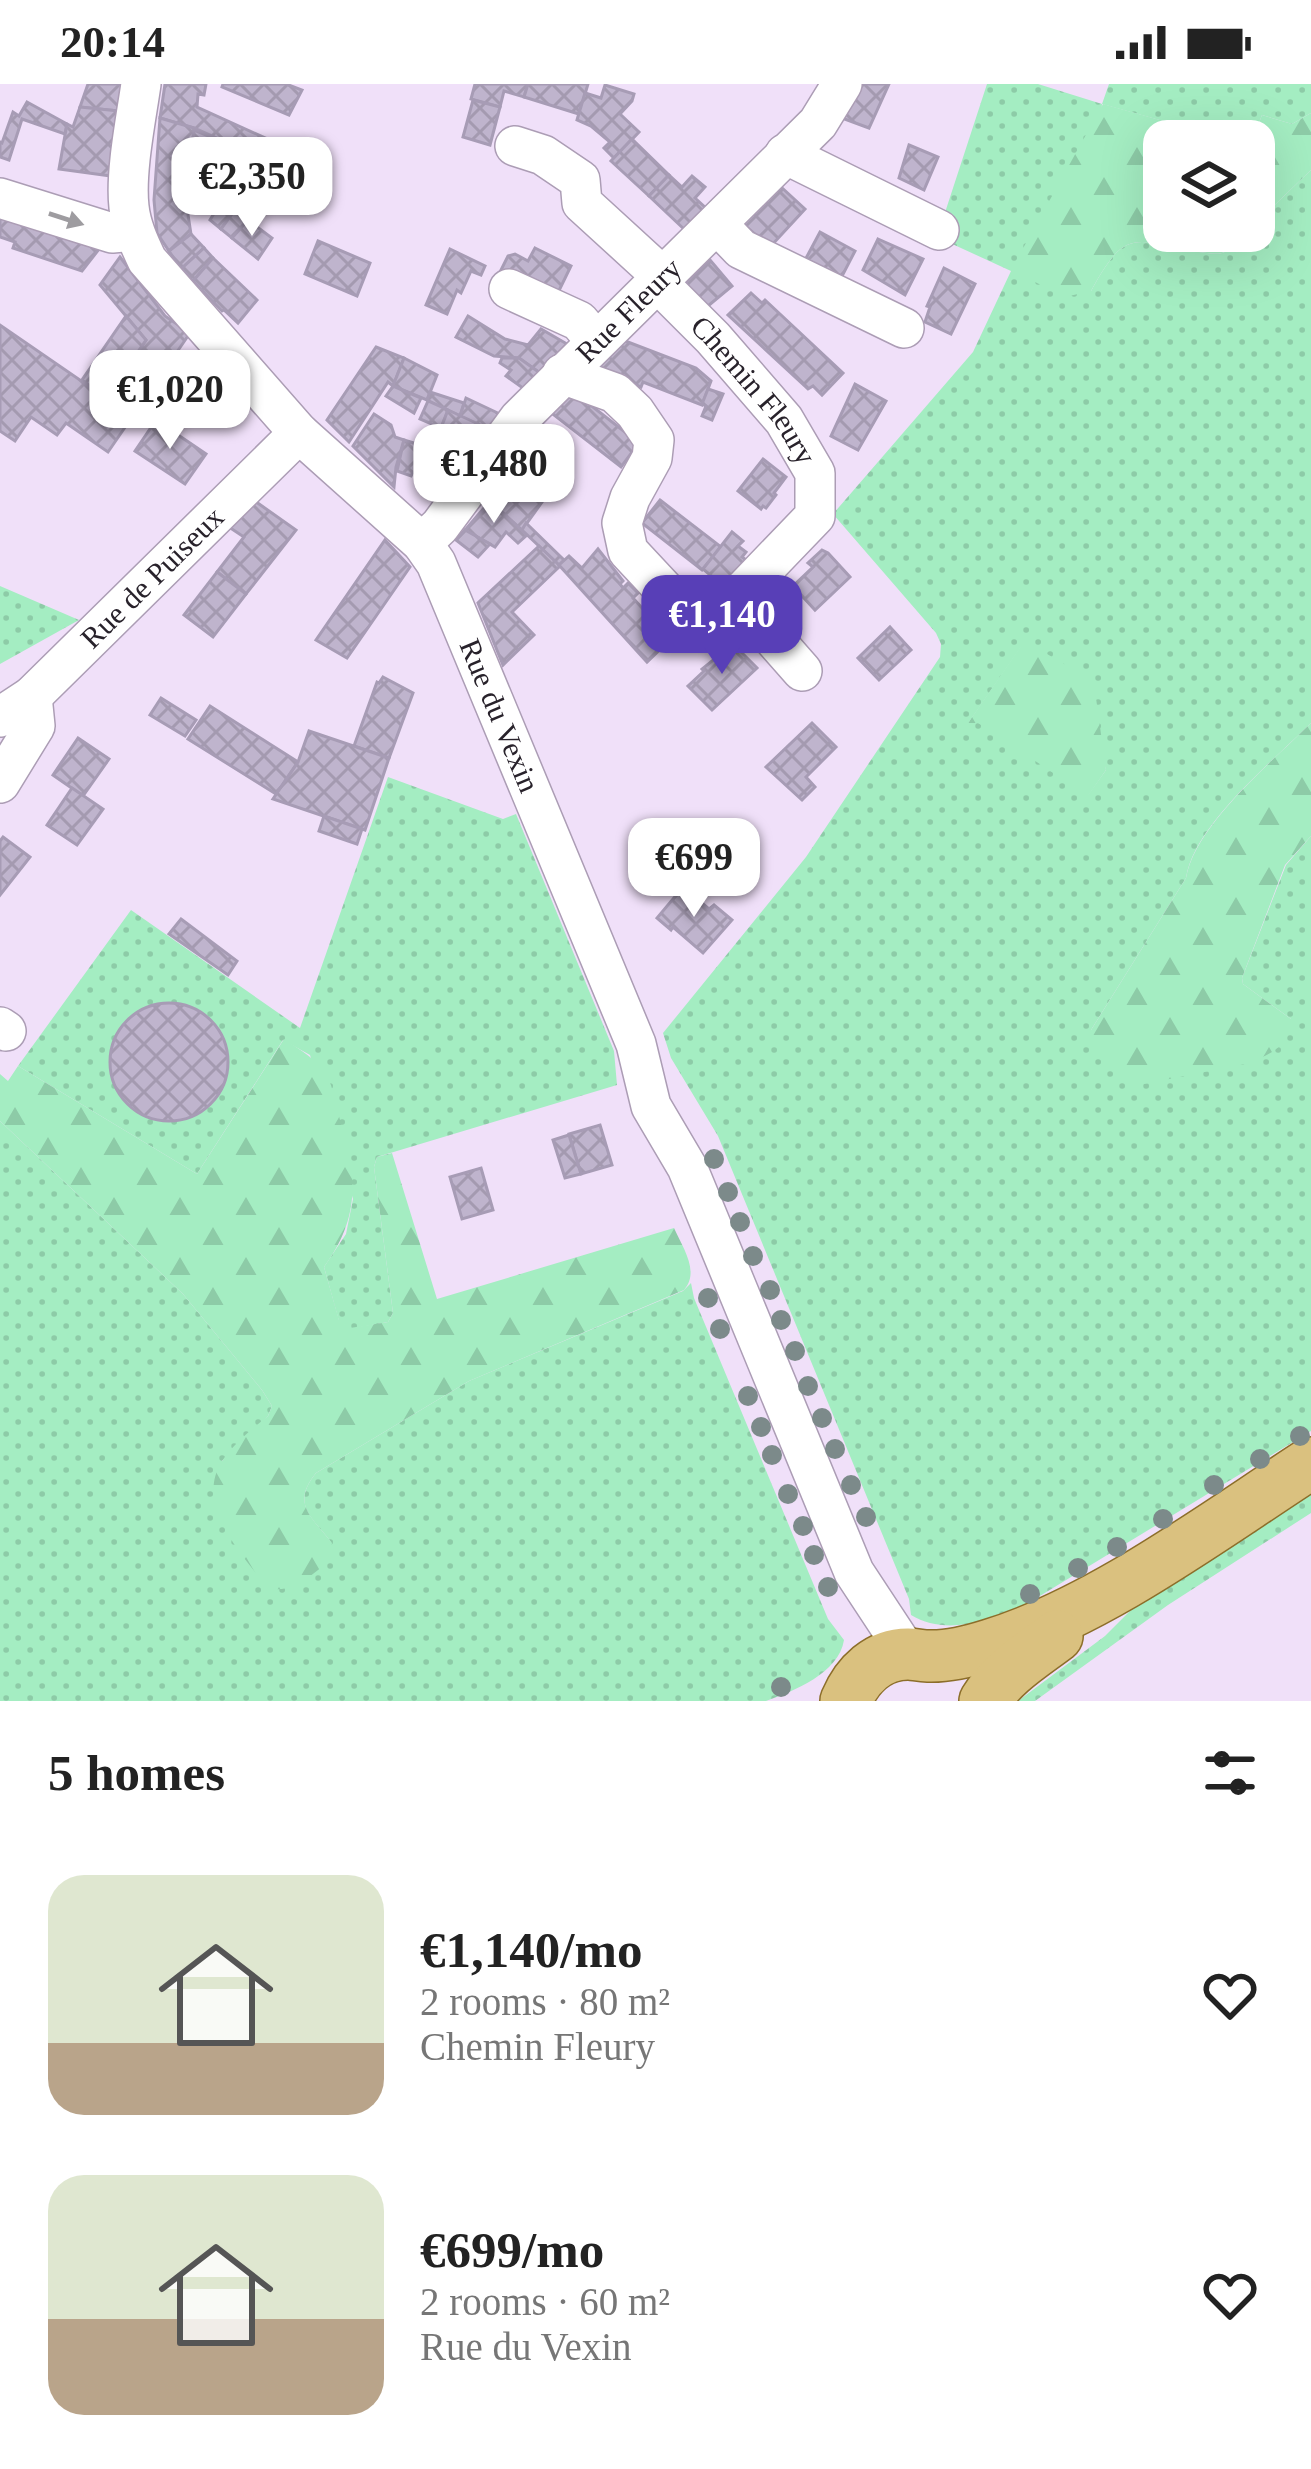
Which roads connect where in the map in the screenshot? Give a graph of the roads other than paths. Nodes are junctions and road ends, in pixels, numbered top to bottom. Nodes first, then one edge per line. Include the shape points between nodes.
1 (141, 84) edge
2 (842, 84) edge
3 (515, 146) dead end
4 (785, 154) junction
5 (0, 198) edge
6 (717, 224) junction
7 (939, 230) dead end
8 (134, 231) junction
9 (661, 281) junction
10 (508, 289) dead end
11 (904, 328) dead end
12 (596, 341) junction
13 (562, 374) junction
14 (299, 433) junction
15 (422, 543) junction
16 (685, 611) dead end
17 (802, 671) dead end
18 (16, 706) edge
19 (0, 783) edge
20 (1311, 1463) edge
21 (1149, 1567) junction
22 (870, 1679) edge
23 (974, 1701) edge
24 (985, 1701) edge

1 - 8 street via 128,204
2 - 4 street, Rue Fleury via 818,123
3 - 9 street via 580,180 582,202
4 - 6 street, Rue Fleury
4 - 7 street
5 -> 8 street via 112,233
6 - 9 street, Rue Fleury
6 - 11 street via 741,249
8 - 14 street, Rue du Vexin via 147,260
9 - 12 street, Rue Fleury
9 - 17 street, Chemin Fleury via 784,420 815,473 814,516 737,597
10 - 12 street via 579,321
12 - 13 street, Rue Fleury
13 - 15 street, Rue Fleury
13 - 16 street via 615,393 654,440 622,523 628,551
14 - 15 street, Rue du Vexin
14 - 18 street, Rue de Puiseux
15 - 22 street, Rue du Vexin via 636,1044 651,1106 687,1167 854,1572
18 - 19 street via 35,726
20 - 21 main road
21 - 22 main road via 1028,1631
21 - 24 main road via 1009,1673
22 - 23 main road via 953,1670

